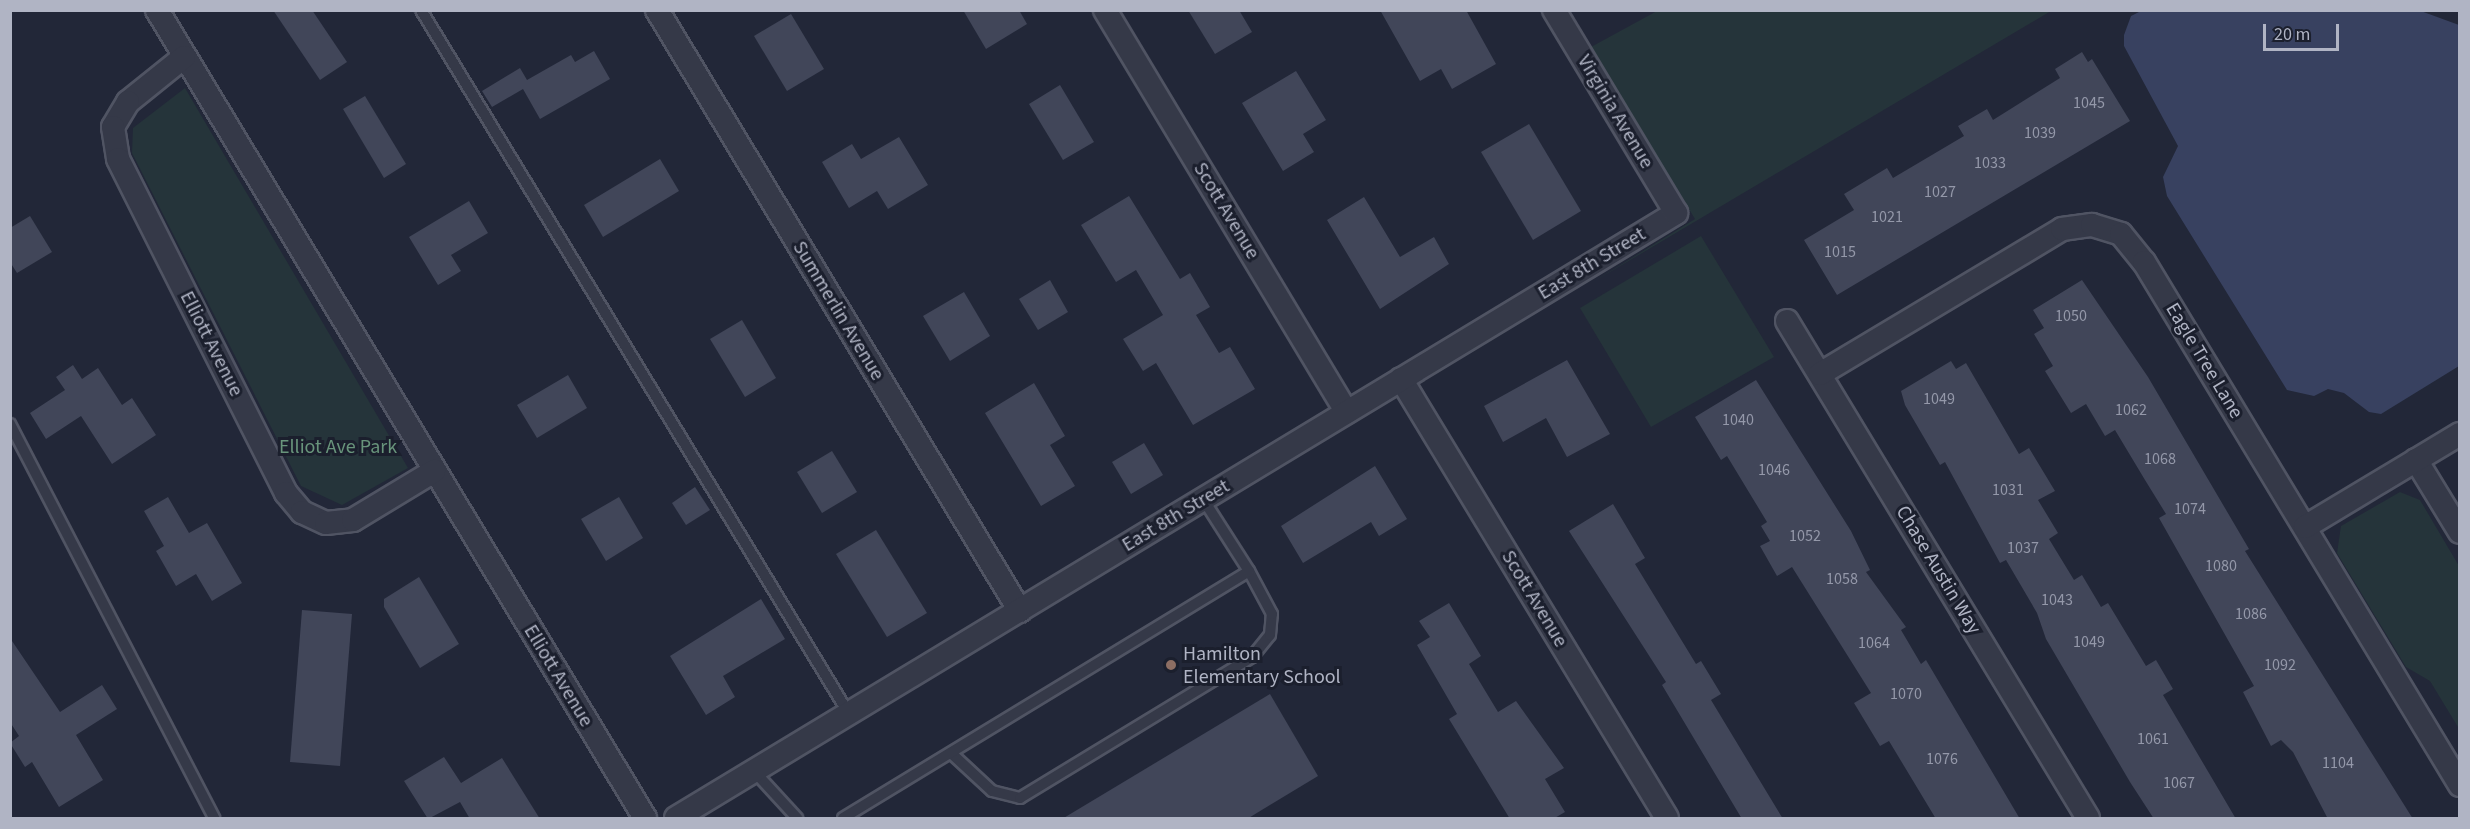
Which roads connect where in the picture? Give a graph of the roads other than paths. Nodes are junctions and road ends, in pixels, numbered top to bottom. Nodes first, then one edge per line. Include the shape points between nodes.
1 (157, 10) edge
2 (421, 10) edge
3 (657, 10) edge
4 (1105, 10) edge
5 (1554, 10) edge
6 (184, 57) junction
7 (1676, 213) joint
8 (1787, 321) dead end
9 (1820, 374) junction
10 (1401, 379) junction
11 (1347, 412) junction
12 (10, 424) edge
13 (2460, 434) edge
14 (2416, 460) junction
15 (435, 471) junction
16 (1203, 499) junction
17 (2305, 527) junction
18 (2460, 532) edge
19 (1249, 571) junction
20 (1020, 611) junction
21 (849, 714) junction
22 (951, 753) junction
23 (754, 771) junction
24 (2460, 784) edge
25 (214, 819) edge
26 (645, 819) edge
27 (676, 819) edge
28 (797, 819) edge
29 (843, 819) edge
30 (1667, 819) edge
31 (2088, 819) edge

1 - 6 street, Elliott Avenue
2 - 21 lane
3 - 20 street, Summerlin Avenue
4 - 11 street, Scott Avenue
5 - 7 street, Virginia Avenue
6 - 15 street, Elliott Avenue
6 - 15 street, Elliott Avenue via 128,102 113,128 118,159 286,493 302,512 326,524 353,520
7 - 10 street, East 8th Street
8 - 9 street, Chase Austin Way
9 - 17 street, Eagle Tree Lane via 2062,229 2092,225 2121,234 2144,262
9 - 31 street, Chase Austin Way
10 - 11 street, East 8th Street
10 - 30 street, Scott Avenue
11 - 16 street, East 8th Street
12 - 25 lane
13 - 14 street
14 - 17 street
14 - 18 street
15 - 26 street, Elliott Avenue
16 - 19 lane
16 - 20 street, East 8th Street
17 - 24 street, Eagle Tree Lane
19 - 22 lane
19 - 22 lane via 1272,614 1270,635 1252,657 1020,798 992,791
20 - 21 street, East 8th Street
21 - 23 street, East 8th Street
22 - 29 lane
23 - 27 street, East 8th Street
23 - 28 lane

